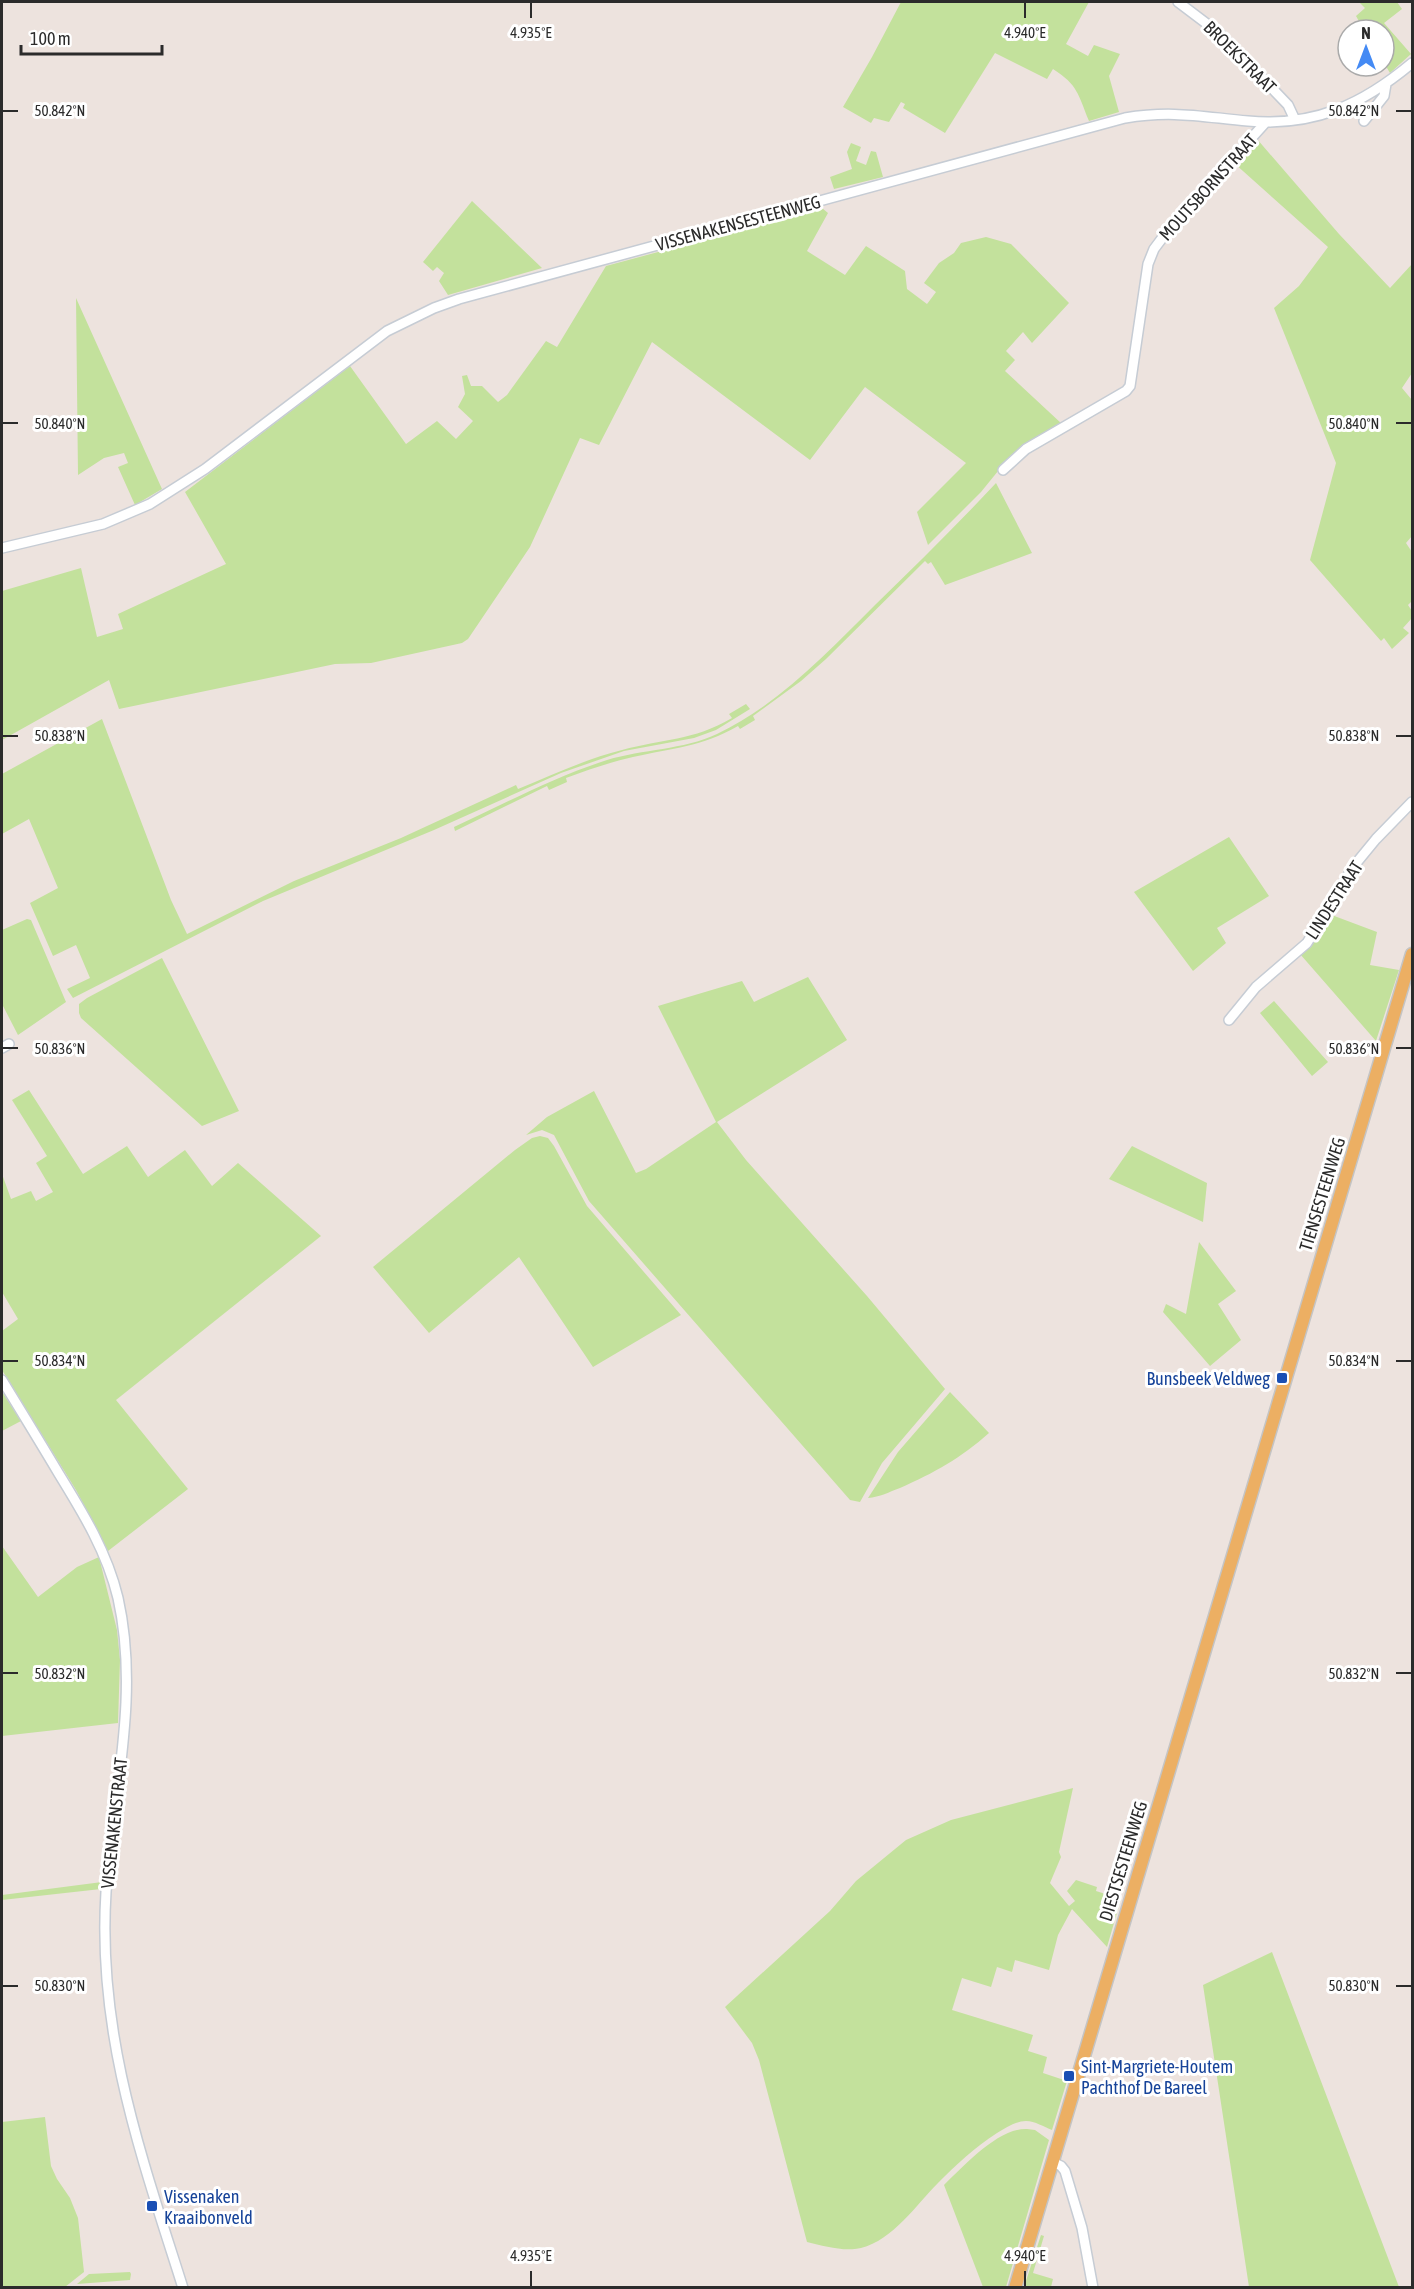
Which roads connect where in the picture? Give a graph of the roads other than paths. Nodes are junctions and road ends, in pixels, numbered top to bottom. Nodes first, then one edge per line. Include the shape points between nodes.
1 (1178, 2) edge
2 (1413, 63) edge
3 (1386, 84) junction
4 (1295, 120) junction
5 (1364, 121) dead end
6 (1266, 122) junction
7 (1003, 470) dead end
8 (2, 548) edge
9 (1413, 802) edge
10 (1413, 954) edge
11 (1229, 1020) dead end
12 (2, 1380) edge
13 (1266, 1445) joint
14 (1053, 2162) junction
15 (183, 2288) edge
16 (1015, 2288) edge
17 (1093, 2288) edge

1 - 4 street, BROEKSTRAAT via 1219,33 1288,105
2 - 3 street, VISSENAKENSESTEENWEG
3 - 4 street, VISSENAKENSESTEENWEG via 1333,113
3 - 5 street via 1384,96
4 - 6 street, VISSENAKENSESTEENWEG
6 - 7 street, MOUTSBORNSTRAAT via 1154,249 1148,264 1126,392 1026,449
6 - 8 street, VISSENAKENSESTEENWEG via 1185,114 1125,118 459,299 387,331 182,485 127,515
9 - 11 street, LINDESTRAAT via 1353,867 1307,944 1256,987
10 - 13 main road, TIENSESTEENWEG
12 - 15 street, VISSENAKENSTRAAT via 87,1520 104,1554 118,1598 126,1647 127,1697 106,1892 109,2001 122,2081
13 - 14 main road, DIESTSESTEENWEG
14 - 16 main road, DIESTSESTEENWEG
14 - 17 street via 1065,2171 1082,2228

